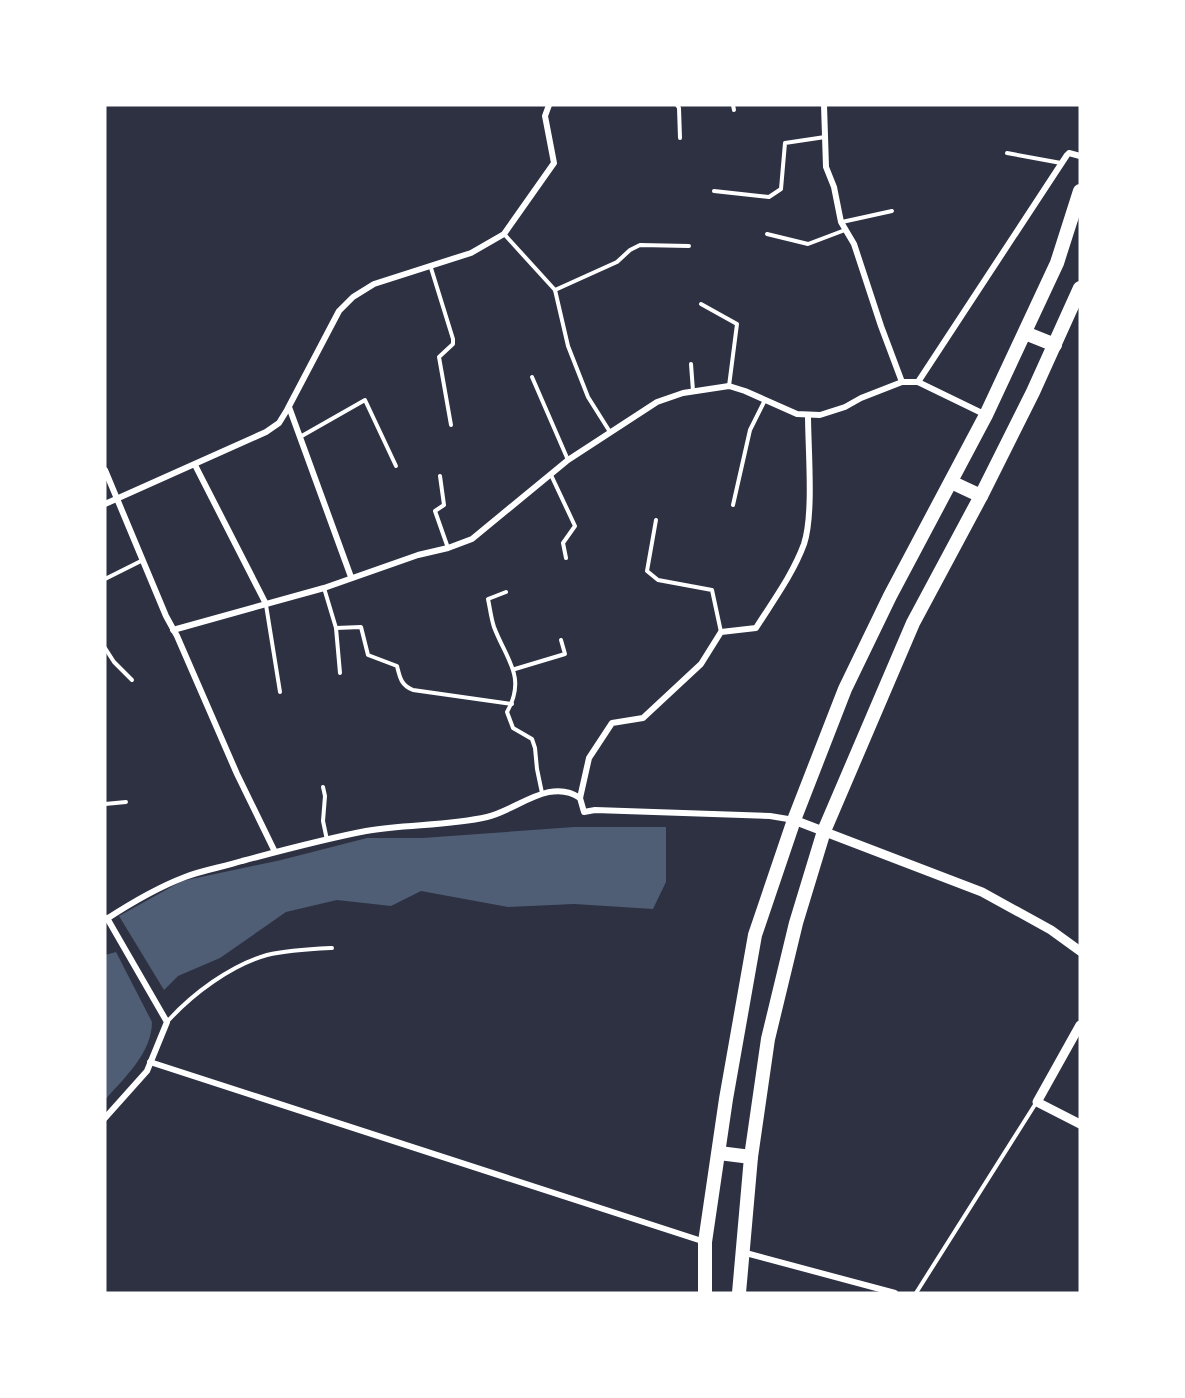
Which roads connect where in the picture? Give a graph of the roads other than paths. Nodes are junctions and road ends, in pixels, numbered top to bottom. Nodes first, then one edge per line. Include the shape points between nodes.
1 (549, 105) edge
2 (677, 105) edge
3 (824, 105) edge
4 (825, 137) junction
5 (680, 138) dead end
6 (1007, 153) dead end
7 (1080, 156) edge
8 (1061, 163) junction
9 (714, 191) dead end
10 (1080, 191) edge
11 (891, 211) dead end
12 (841, 222) junction
13 (845, 229) junction
14 (504, 234) junction
15 (767, 234) dead end
16 (689, 246) dead end
17 (430, 268) junction
18 (1080, 288) edge
19 (555, 290) junction
20 (700, 304) dead end
21 (1024, 333) junction
22 (1055, 345) junction
23 (691, 364) dead end
24 (532, 377) dead end
25 (902, 382) junction
26 (918, 382) junction
27 (729, 386) junction
28 (693, 392) junction
29 (765, 399) junction
30 (289, 407) junction
31 (808, 415) junction
32 (986, 415) junction
33 (451, 425) dead end
34 (610, 432) junction
35 (300, 437) junction
36 (568, 460) junction
37 (195, 465) junction
38 (396, 466) dead end
39 (105, 470) edge
40 (550, 474) junction
41 (440, 476) dead end
42 (951, 482) junction
43 (981, 496) junction
44 (117, 499) junction
45 (105, 504) edge
46 (734, 505) dead end
47 (656, 520) dead end
48 (448, 548) junction
49 (566, 558) dead end
50 (143, 560) junction
51 (351, 577) junction
52 (105, 579) edge
53 (324, 588) junction
54 (506, 592) dead end
55 (266, 604) junction
56 (336, 628) junction
57 (173, 630) junction
58 (721, 632) junction
59 (561, 639) dead end
60 (105, 648) edge
61 (515, 669) junction
62 (340, 673) dead end
63 (132, 680) dead end
64 (280, 692) dead end
65 (512, 704) junction
66 (323, 787) dead end
67 (542, 793) junction
68 (580, 798) junction
69 (126, 802) dead end
70 (105, 804) edge
71 (794, 820) junction
72 (824, 831) junction
73 (327, 841) junction
74 (275, 852) junction
75 (106, 919) edge
76 (332, 948) dead end
77 (1080, 951) edge
78 (167, 1022) junction
79 (1080, 1025) edge
80 (150, 1062) junction
81 (1037, 1102) junction
82 (105, 1118) edge
83 (1080, 1124) edge
84 (719, 1153) junction
85 (751, 1156) junction
86 (705, 1242) junction
87 (742, 1252) junction
88 (705, 1293) edge
89 (738, 1293) edge
90 (895, 1293) edge
91 (916, 1293) edge

1 - 14 street via 544,116 555,164
2 - 5 lane
3 - 4 street
4 - 9 lane via 785,143 781,189 769,197
4 - 12 street via 826,167
6 - 8 lane
7 - 8 street via 1068,154
8 - 26 street
10 - 21 highway via 1057,263
11 - 12 lane
12 - 13 street
13 - 15 lane via 808,244
13 - 25 street via 854,244
14 - 17 street via 471,254
14 - 19 lane
16 - 19 lane via 640,244 617,262
17 - 30 street via 374,284 353,297 339,311
17 - 33 lane via 453,339 453,344 439,357
18 - 22 highway
19 - 34 lane via 568,346 588,397
20 - 27 lane via 737,324
21 - 22 highway
21 - 32 highway
22 - 43 highway
23 - 28 lane
24 - 36 lane
25 - 26 street
25 - 31 street via 820,416
26 - 32 street
27 - 28 street
27 - 29 street
28 - 34 street via 657,402
29 - 31 street
29 - 46 lane via 750,430
30 - 35 street
30 - 37 street via 272,428
31 - 58 street via 804,542 756,628
32 - 42 highway
34 - 36 street
35 - 38 lane via 365,400
35 - 51 street
36 - 40 street
37 - 44 street
37 - 55 street
39 - 44 street
40 - 48 street via 472,538
40 - 49 lane via 575,526 563,543
41 - 48 lane via 444,505 435,511
42 - 43 highway
42 - 71 highway via 845,689
43 - 72 highway via 913,623
44 - 45 street
44 - 50 street
47 - 58 lane via 647,571 658,580 712,590
48 - 51 street
50 - 52 lane
50 - 57 street
51 - 53 street
53 - 55 street
53 - 56 lane
54 - 61 lane via 489,599 493,625
55 - 57 street
55 - 64 lane
56 - 62 lane
56 - 65 lane via 361,627 368,655 397,666 400,680 413,690
57 - 74 street
58 - 68 street via 701,664 643,718 612,723 589,758
59 - 61 lane via 565,654
60 - 63 lane
61 - 65 lane
65 - 67 lane via 507,712 513,728 532,739
66 - 73 lane
67 - 68 street via 573,792
67 - 73 street via 488,817 366,831
68 - 71 street via 584,812 770,816
69 - 70 lane
71 - 72 street
71 - 84 highway via 755,935
72 - 77 street via 982,892 1051,930
72 - 85 highway via 796,923 768,1039
73 - 74 street
74 - 75 street via 186,876 144,895
75 - 78 street
76 - 78 lane via 268,955 244,963 189,998
78 - 80 street
79 - 81 street
80 - 82 street via 145,1074
80 - 86 street
81 - 83 street
81 - 91 lane
84 - 85 highway
84 - 86 highway
85 - 87 highway
86 - 88 highway
87 - 89 highway
87 - 90 street

